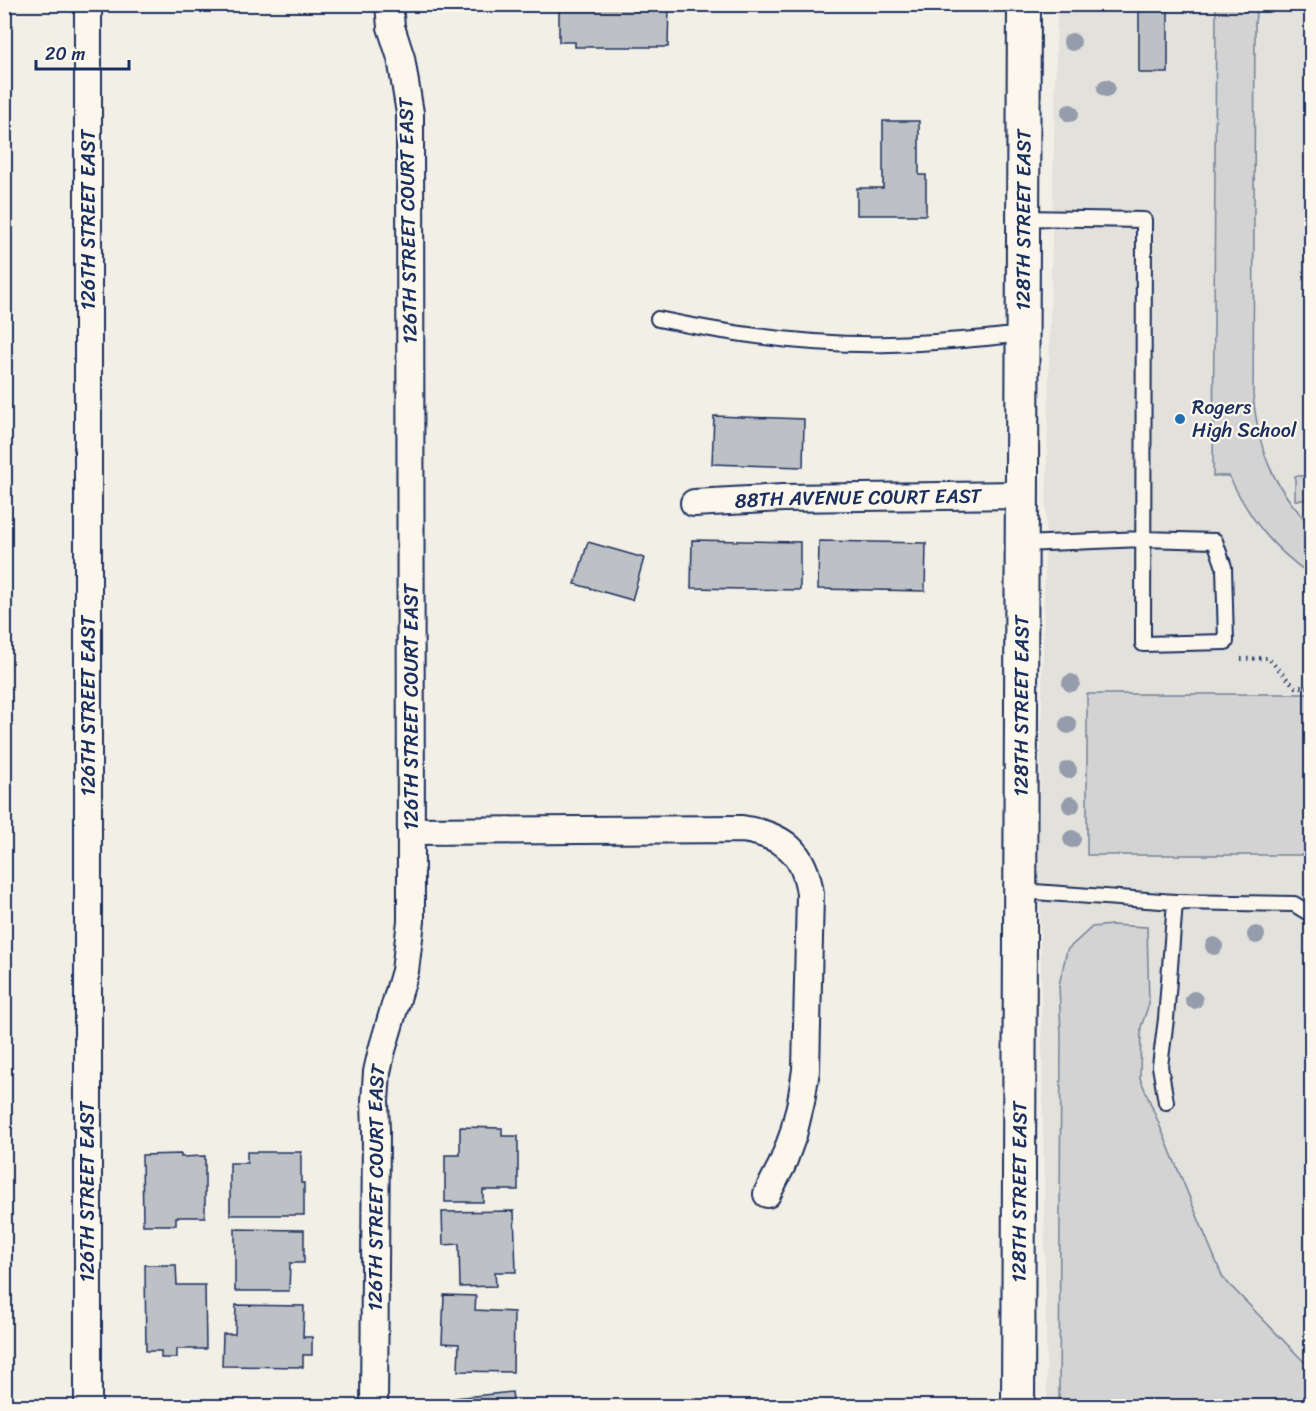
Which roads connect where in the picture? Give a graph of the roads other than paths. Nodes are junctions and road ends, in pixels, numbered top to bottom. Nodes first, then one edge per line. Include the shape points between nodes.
1 (88, 4) edge
2 (389, 4) edge
3 (1024, 4) edge
4 (1023, 218) junction
5 (658, 319) dead end
6 (1023, 334) junction
7 (1022, 495) junction
8 (694, 503) dead end
9 (1143, 539) junction
10 (1022, 544) junction
11 (411, 831) junction
12 (1020, 891) junction
13 (1175, 902) junction
14 (1311, 915) edge
15 (1166, 1102) dead end
16 (767, 1194) dead end
17 (88, 1407) edge
18 (374, 1407) edge
19 (1018, 1407) edge

1 - 17 street, 126TH STREET EAST
2 - 11 street, 126TH STREET COURT EAST via 407,89 410,129
3 - 4 street, 128TH STREET EAST
4 - 6 street, 128TH STREET EAST
4 - 9 lane via 1144,220
5 - 6 lane via 766,338 821,343 900,344
6 - 7 street, 128TH STREET EAST
7 - 8 street, 88TH AVENUE COURT EAST
7 - 10 street, 128TH STREET EAST
9 - 9 lane via 1143,645 1226,642 1224,567 1215,541
9 - 10 lane
10 - 12 street, 128TH STREET EAST
11 - 16 street via 742,829 770,836 789,847 804,867 810,894 806,1070 793,1135
11 - 18 street, 126TH STREET COURT EAST via 409,946 377,1072 375,1101
12 - 13 lane
12 - 19 street, 128TH STREET EAST
13 - 14 lane via 1294,904
13 - 15 lane via 1160,1066

